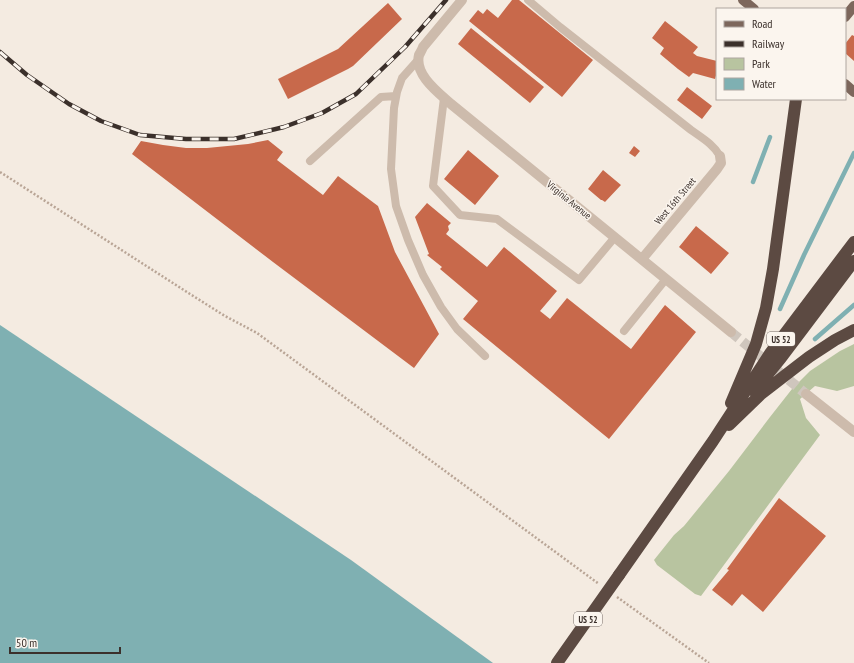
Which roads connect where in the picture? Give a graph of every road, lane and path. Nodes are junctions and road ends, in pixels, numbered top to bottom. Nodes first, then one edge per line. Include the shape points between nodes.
1 (462, 0) edge
2 (528, 0) edge
3 (743, 0) edge
4 (854, 6) edge
5 (753, 8) edge
6 (846, 16) edge
7 (418, 60) junction
8 (846, 85) edge
9 (854, 92) edge
10 (396, 96) junction
11 (444, 98) junction
12 (796, 100) edge
13 (720, 156) joint
14 (310, 161) dead end
15 (0, 172) edge
16 (615, 237) junction
17 (854, 242) edge
18 (642, 259) junction
19 (854, 261) edge
20 (666, 279) junction
21 (854, 330) edge
22 (624, 331) dead end
23 (731, 332) tunnel mouth
24 (485, 356) dead end
25 (806, 394) tunnel mouth
26 (854, 432) edge
27 (713, 441) junction
28 (602, 586) dead end
29 (614, 595) dead end
30 (557, 663) edge
31 (709, 663) edge

1 - 7 street via 423,47
2 - 13 lane via 710,144
3 - 5 main road
4 - 6 main road
7 - 10 lane via 402,78
7 - 11 street, Virginia Avenue via 426,80
8 - 9 main road
10 - 14 lane via 381,97
10 - 24 lane via 391,169 396,206 423,275 441,307 458,329
11 - 16 street, Virginia Avenue
11 - 16 lane via 433,186 460,215 497,219 579,280
12 - 27 highway via 774,269 766,308 756,344
13 - 18 street, West 16th Street via 721,163 717,170
15 - 28 path via 225,316 257,333
16 - 18 street, Virginia Avenue
17 - 27 highway, US 52 via 771,352
18 - 20 street, Virginia Avenue
19 - 27 highway, US 52 via 781,358
20 - 22 lane
20 - 23 street, Virginia Avenue
21 - 27 highway via 809,357 760,394
25 - 26 street
27 - 30 highway, US 52, bridge
29 - 31 path

